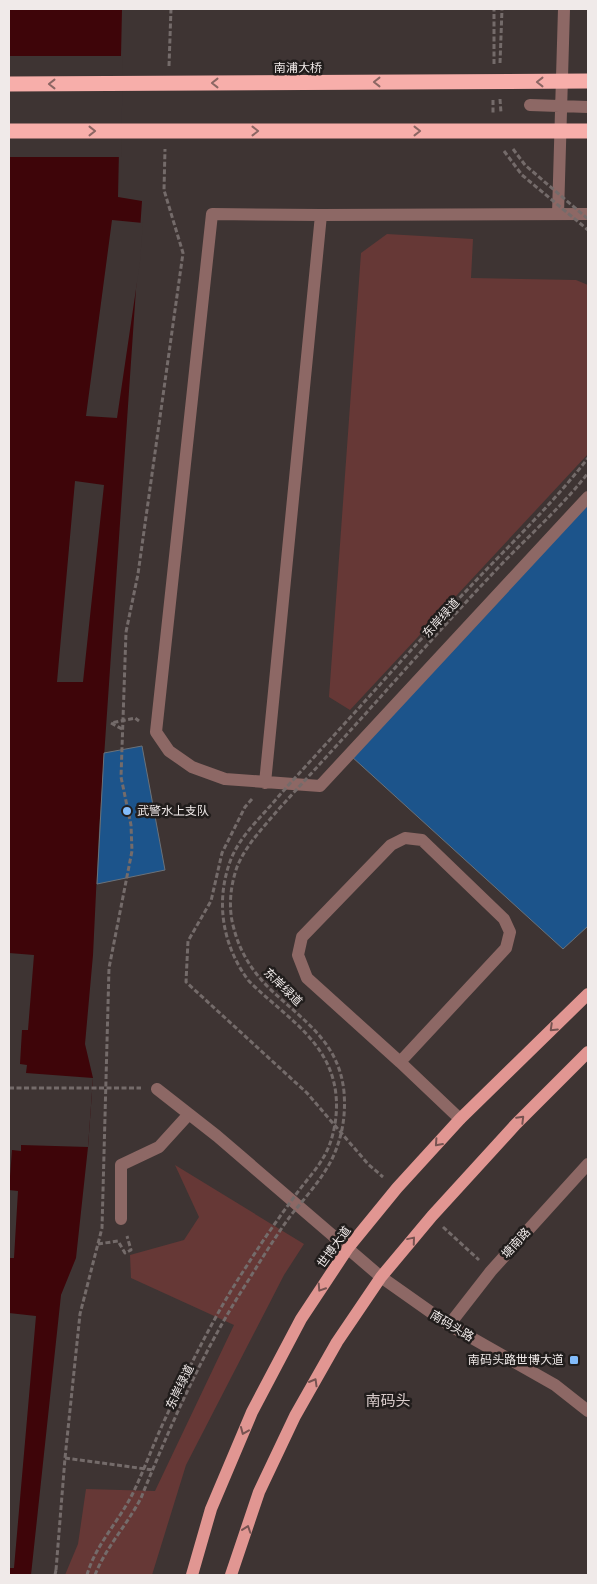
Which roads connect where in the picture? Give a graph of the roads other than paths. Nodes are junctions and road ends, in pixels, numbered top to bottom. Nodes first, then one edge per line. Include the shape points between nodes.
1 (564, 9) edge
2 (588, 81) edge
3 (9, 84) edge
4 (530, 105) dead end
5 (561, 107) junction
6 (588, 108) edge
7 (588, 131) edge
8 (9, 132) edge
9 (558, 214) junction
10 (588, 214) edge
11 (321, 215) junction
12 (588, 497) edge
13 (265, 783) junction
14 (588, 994) edge
15 (588, 1052) edge
16 (400, 1062) junction
17 (157, 1089) road end
18 (189, 1114) junction
19 (460, 1119) junction
20 (588, 1164) edge
21 (121, 1219) road end
22 (348, 1248) junction
23 (381, 1277) junction
24 (448, 1325) junction
25 (588, 1411) edge
26 (192, 1575) edge
27 (231, 1575) edge

1 - 5 street
2 -> 3 highway, 南浦大桥, bridge
4 - 5 street
5 - 6 street
5 - 9 street
8 -> 7 highway, bridge
9 - 10 street
9 - 11 street
11 - 13 street
11 - 13 street via 212,214 156,732 169,751 192,766 225,779
12 - 13 street via 320,786
14 -> 19 main road, 世博大道
23 -> 15 main road via 516,1124
16 - 16 street via 307,978 298,955 302,937 391,845 405,838 422,840 504,919 510,932 506,948
16 - 19 street
17 - 18 street, 南码头路
18 - 21 street via 159,1147 121,1165
18 - 22 street, 南码头路
19 -> 22 main road, 世博大道
20 - 24 street, 塘南路 via 491,1271
22 - 23 street, 南码头路
22 -> 26 main road, 世博大道 via 301,1319 252,1412 210,1509
23 - 24 street, 南码头路
27 -> 23 main road via 259,1492 295,1416 337,1342
24 - 25 street, 南码头路 via 555,1385

